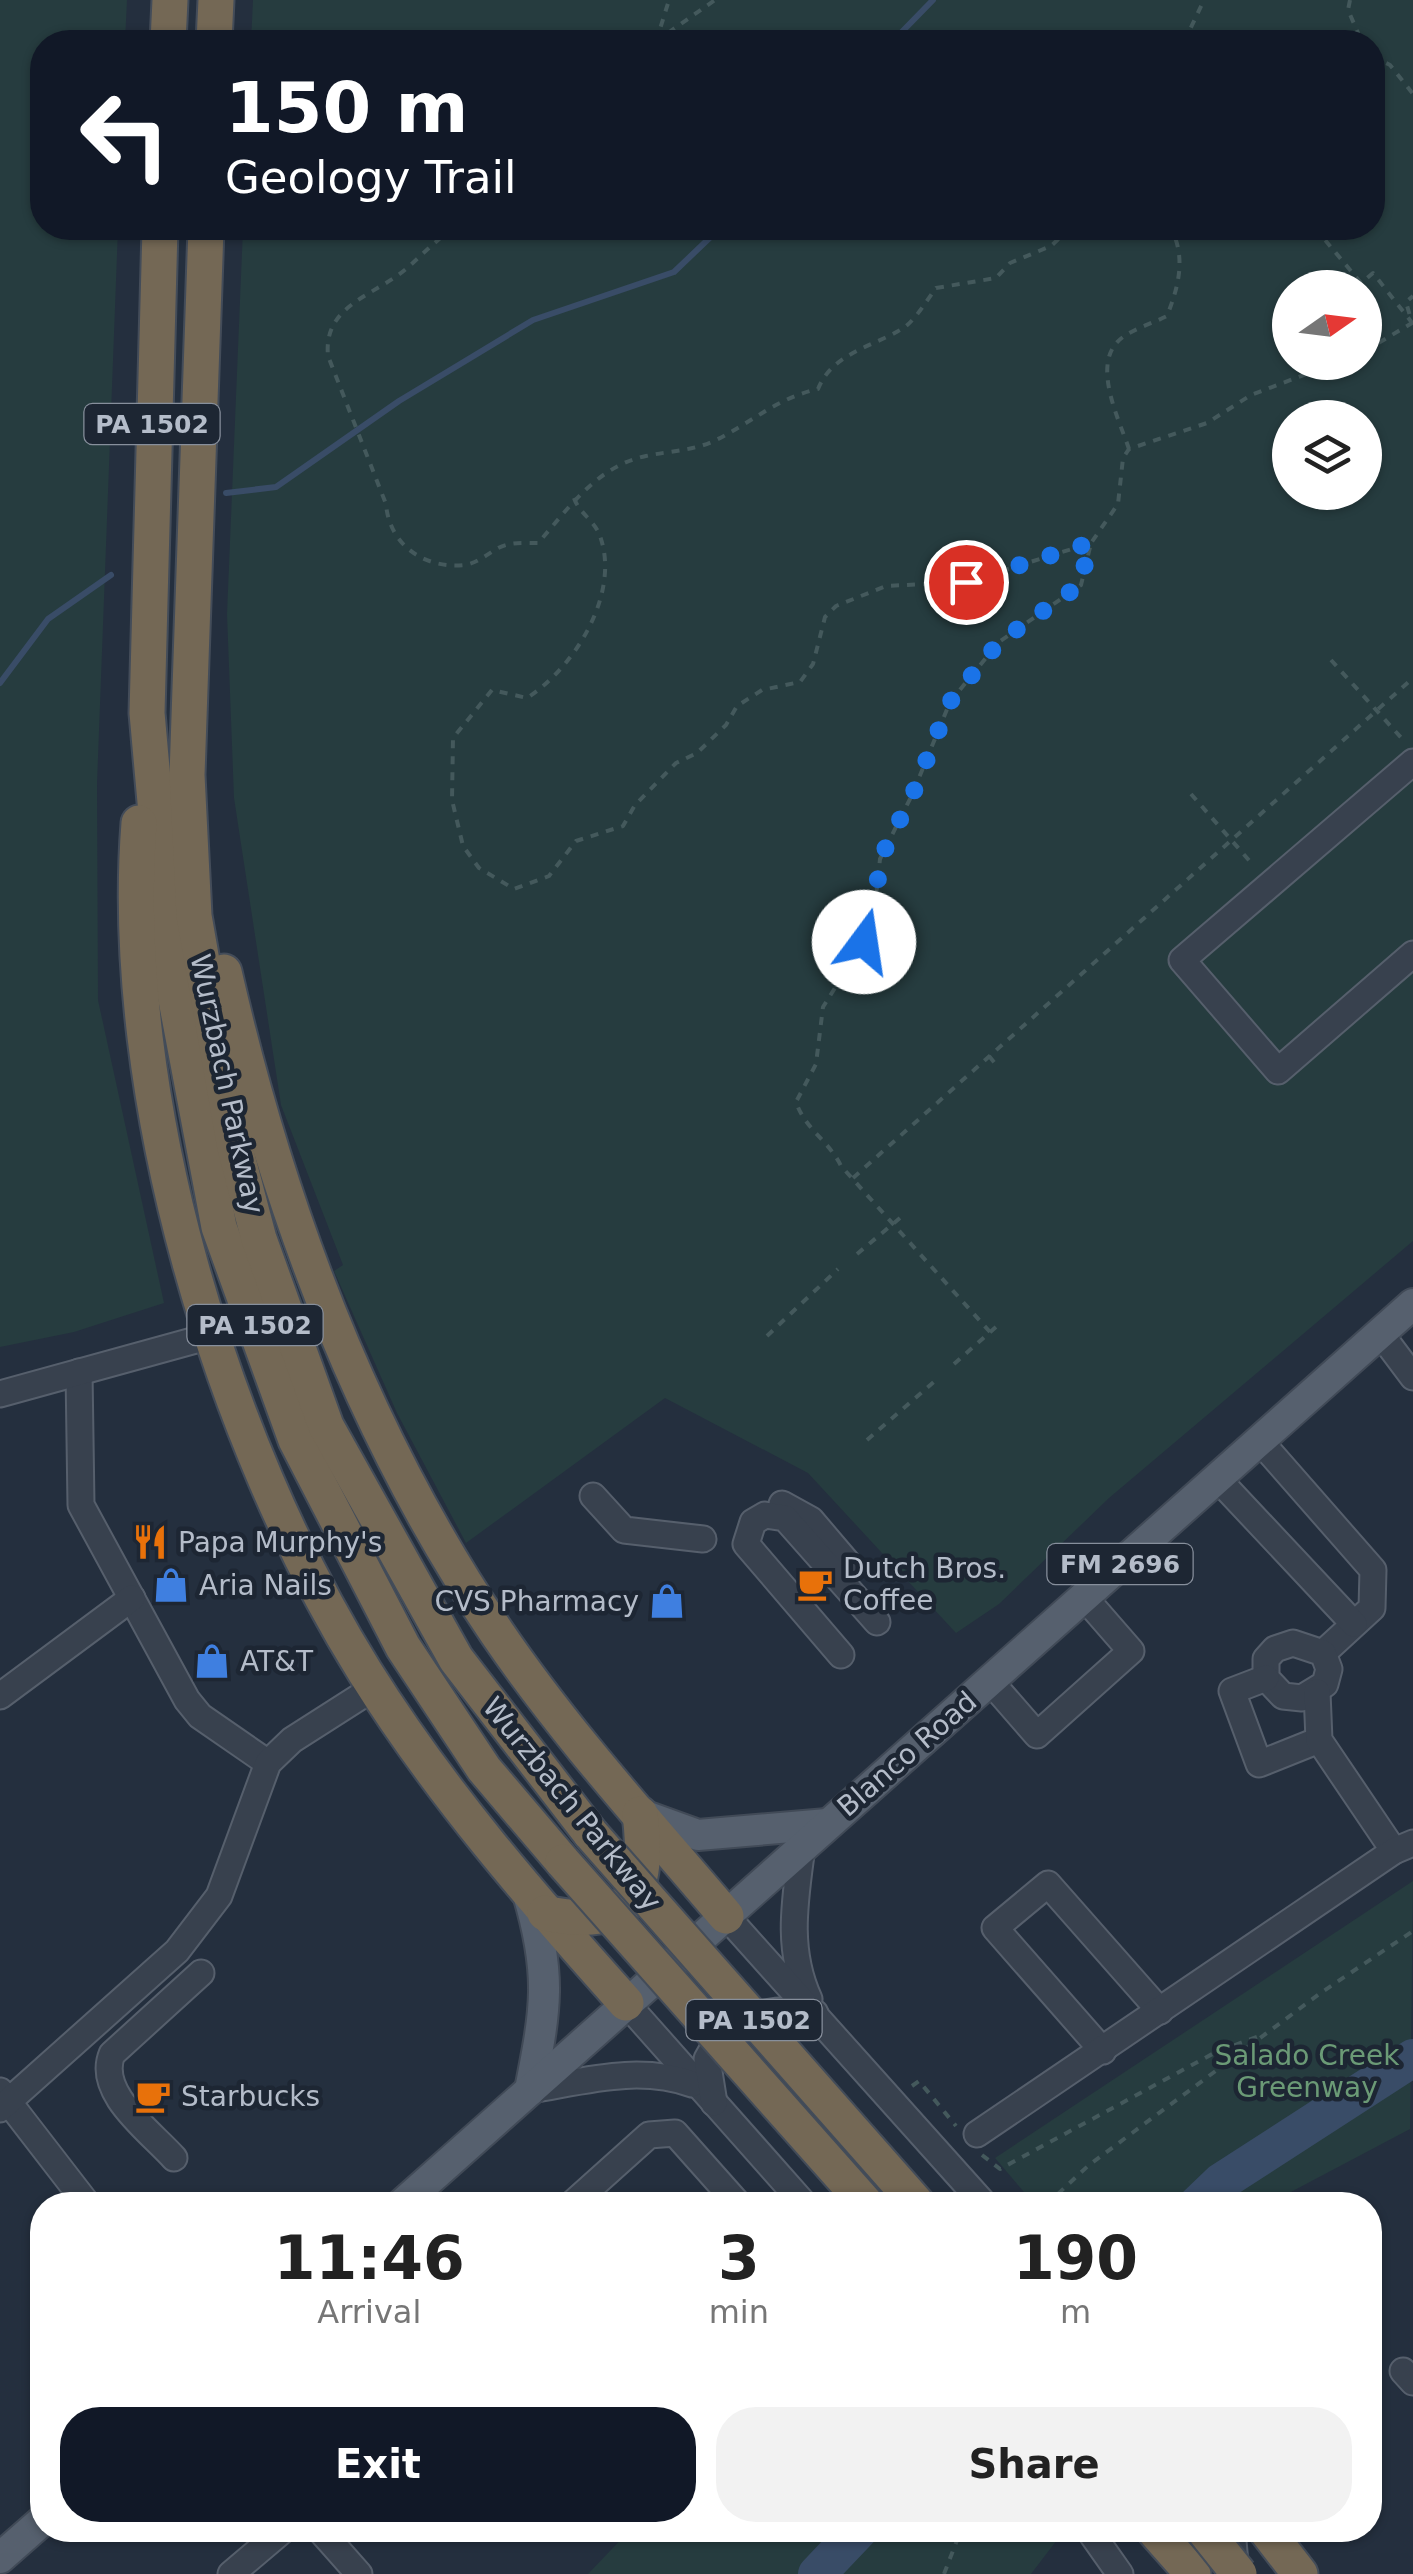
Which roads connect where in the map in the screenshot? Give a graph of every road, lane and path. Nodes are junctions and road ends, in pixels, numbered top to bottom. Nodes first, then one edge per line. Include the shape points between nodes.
1 (170, 0) edge
2 (216, 0) edge
3 (669, 0) edge
4 (715, 0) edge
5 (1204, 0) edge
6 (1350, 0) edge
7 (169, 30) edge
8 (215, 30) edge
9 (660, 30) edge
10 (673, 30) edge
11 (1190, 30) edge
12 (1357, 30) edge
13 (1385, 63) edge
14 (1413, 94) edge
15 (160, 240) edge
16 (206, 240) edge
17 (440, 240) edge
18 (1058, 240) edge
19 (1176, 240) edge
20 (1326, 240) edge
21 (1413, 296) edge
22 (1412, 324) edge
23 (1382, 341) edge
24 (1291, 380) edge
25 (1129, 450) junction
26 (574, 498) junction
27 (1090, 543) junction
28 (1332, 660) dead end
29 (1413, 678) edge
30 (1378, 711) junction
31 (147, 713) junction
32 (1409, 752) edge
33 (187, 776) junction
34 (1192, 794) dead end
35 (1232, 841) junction
36 (1270, 884) junction
37 (1410, 962) edge
38 (989, 1056) junction
39 (998, 1067) dead end
40 (853, 1178) junction
41 (900, 1218) dead end
42 (893, 1224) junction
43 (857, 1254) dead end
44 (838, 1269) dead end
45 (1413, 1304) edge
46 (997, 1326) dead end
47 (990, 1332) junction
48 (1380, 1333) junction
49 (214, 1335) junction
50 (767, 1336) dead end
51 (954, 1364) dead end
52 (80, 1372) junction
53 (1413, 1377) edge
54 (935, 1381) dead end
55 (0, 1394) edge
56 (867, 1440) dead end
57 (1258, 1440) junction
58 (1216, 1477) junction
59 (593, 1496) dead end
60 (703, 1539) dead end
61 (1084, 1597) junction
62 (132, 1598) junction
63 (883, 1617) dead end
64 (1354, 1624) junction
65 (1323, 1653) junction
66 (840, 1654) dead end
67 (1266, 1678) junction
68 (990, 1680) junction
69 (376, 1687) junction
70 (1318, 1692) junction
71 (0, 1696) edge
72 (1319, 1740) junction
73 (268, 1764) junction
74 (640, 1814) junction
75 (827, 1824) junction
76 (1404, 1847) edge
77 (802, 1848) junction
78 (537, 1904) junction
79 (726, 1916) junction
80 (1413, 1932) edge
81 (201, 1973) dead end
82 (626, 2003) junction
83 (1160, 2011) junction
84 (815, 2013) junction
85 (1269, 2032) junction
86 (1103, 2051) junction
87 (530, 2090) junction
88 (705, 2094) junction
89 (3, 2101) edge
90 (977, 2134) dead end
91 (174, 2158) dead end
92 (1000, 2168) dead end
93 (77, 2192) edge
94 (416, 2192) edge
95 (586, 2192) edge
96 (727, 2192) edge
97 (793, 2192) edge
98 (855, 2192) edge
99 (907, 2192) edge
100 (973, 2192) edge
101 (1060, 2192) edge
102 (30, 2531) edge
103 (271, 2542) edge
104 (331, 2542) edge
105 (956, 2542) edge
106 (1097, 2542) edge
107 (1164, 2542) edge
108 (1213, 2542) edge
109 (1233, 2542) edge
110 (1275, 2542) edge
111 (0, 2558) edge
112 (246, 2569) edge
113 (359, 2574) edge
114 (944, 2574) edge
115 (1120, 2574) edge
116 (1192, 2574) edge
117 (1237, 2574) edge
118 (1300, 2574) edge

1 - 7 highway
2 - 8 highway
3 - 9 path
4 - 10 path
5 - 11 path
6 - 12 path
13 - 14 path
15 - 31 highway, Wurzbach Parkway / PA 1502
16 - 33 highway, Wurzbach Parkway / PA 1502
17 - 26 path via 333,320 326,339 395,540 448,564 482,560 505,544 538,542
18 - 26 path via 996,278 936,288 903,330 849,355 818,389 765,408 713,441 614,468
19 - 25 path via 1181,269 1167,316 1121,338 1110,352 1106,372
20 - 22 path via 1361,283 1373,273
21 - 22 path via 1406,302
22 - 23 path
24 - 25 path via 1251,395 1207,424
25 - 27 path via 1118,504
26 - 27 path via 599,531 605,555 583,640 550,683 527,698 492,690 454,738 452,800 464,846 479,868 514,889 549,876 576,841 622,826 648,791 676,762 697,753 737,706 762,690 800,682 813,664 825,617 836,606 886,586 966,582
27 - 40 path via 1080,585 999,642 950,702 880,859 864,942 822,1007 816,1064 796,1102 802,1120
28 - 30 path
29 - 30 path
30 - 32 path
30 - 35 path
31 - 49 highway via 135,868 142,1000 173,1192
31 - 98 highway, Wurzbach Parkway / PA 1502, bridge via 170,968 219,1226 296,1440 403,1646 484,1769
32 - 36 street
33 - 74 highway via 246,1068 300,1238 368,1408 498,1634
33 - 99 highway, Wurzbach Parkway / PA 1502, bridge via 194,916 217,1064 259,1240 326,1426 456,1659 591,1834
34 - 35 path
35 - 36 path
35 - 38 path
36 - 37 street via 1182,960 1278,1071
38 - 39 path
38 - 40 path
40 - 42 path
41 - 42 path
42 - 43 path
42 - 47 path
44 - 50 path
45 - 48 main road, Blanco Road / FM 2696
46 - 47 path
47 - 51 path
48 - 53 street
48 - 57 main road, Blanco Road / FM 2696
49 - 52 street
49 - 69 highway via 259,1465 301,1556
52 - 55 street
52 - 62 street via 80,1504
54 - 56 path
57 - 58 main road, Blanco Road / FM 2696
57 - 64 street via 1373,1570 1372,1608
58 - 61 main road, Blanco Road / FM 2696
58 - 64 street
59 - 60 street via 624,1530
61 - 68 main road, Blanco Road / FM 2696
61 - 68 street via 1131,1652 1037,1734
62 - 71 street
62 - 73 street via 200,1716
63 - 66 street via 785,1518 765,1515 753,1522 746,1544
64 - 65 street
65 - 67 street via 1293,1642 1275,1649 1266,1659
65 - 70 street via 1329,1669
67 - 70 street via 1284,1696
67 - 72 street via 1232,1691 1259,1764
68 - 75 main road, Blanco Road / FM 2696
69 - 73 street via 292,1740
69 - 78 highway
70 - 72 street
72 - 76 street
73 - 89 street via 220,1896 176,1951
74 - 75 main road via 698,1835
74 - 78 highway via 641,1883 614,1911 591,1918
74 - 79 highway
75 - 77 main road, Blanco Road / FM 2696
76 - 83 street
77 - 79 main road, Blanco Road / FM 2696
77 - 84 street via 793,1939 798,1977
78 - 82 highway
78 - 87 main road via 547,1985
79 - 82 main road, Blanco Road / FM 2696
79 - 84 street
80 - 85 path
81 - 91 street via 108,2064 111,2088
82 - 87 main road, Blanco Road / FM 2696
82 - 88 street
83 - 86 street
83 - 86 street via 1048,1884 996,1928
84 - 88 street via 775,2008 746,2018 708,2059
84 - 100 street
85 - 92 path via 1216,2052
85 - 101 path
86 - 90 street
87 - 88 street via 642,2073 663,2074
87 - 94 main road, Blanco Road / FM 2696
88 - 97 street
89 - 93 street
95 - 96 street via 649,2135 675,2134
102 - 111 main road
103 - 112 street
104 - 113 street
105 - 114 path
106 - 115 street
107 - 116 highway
108 - 117 highway, bridge
109 - 117 street
110 - 118 highway

